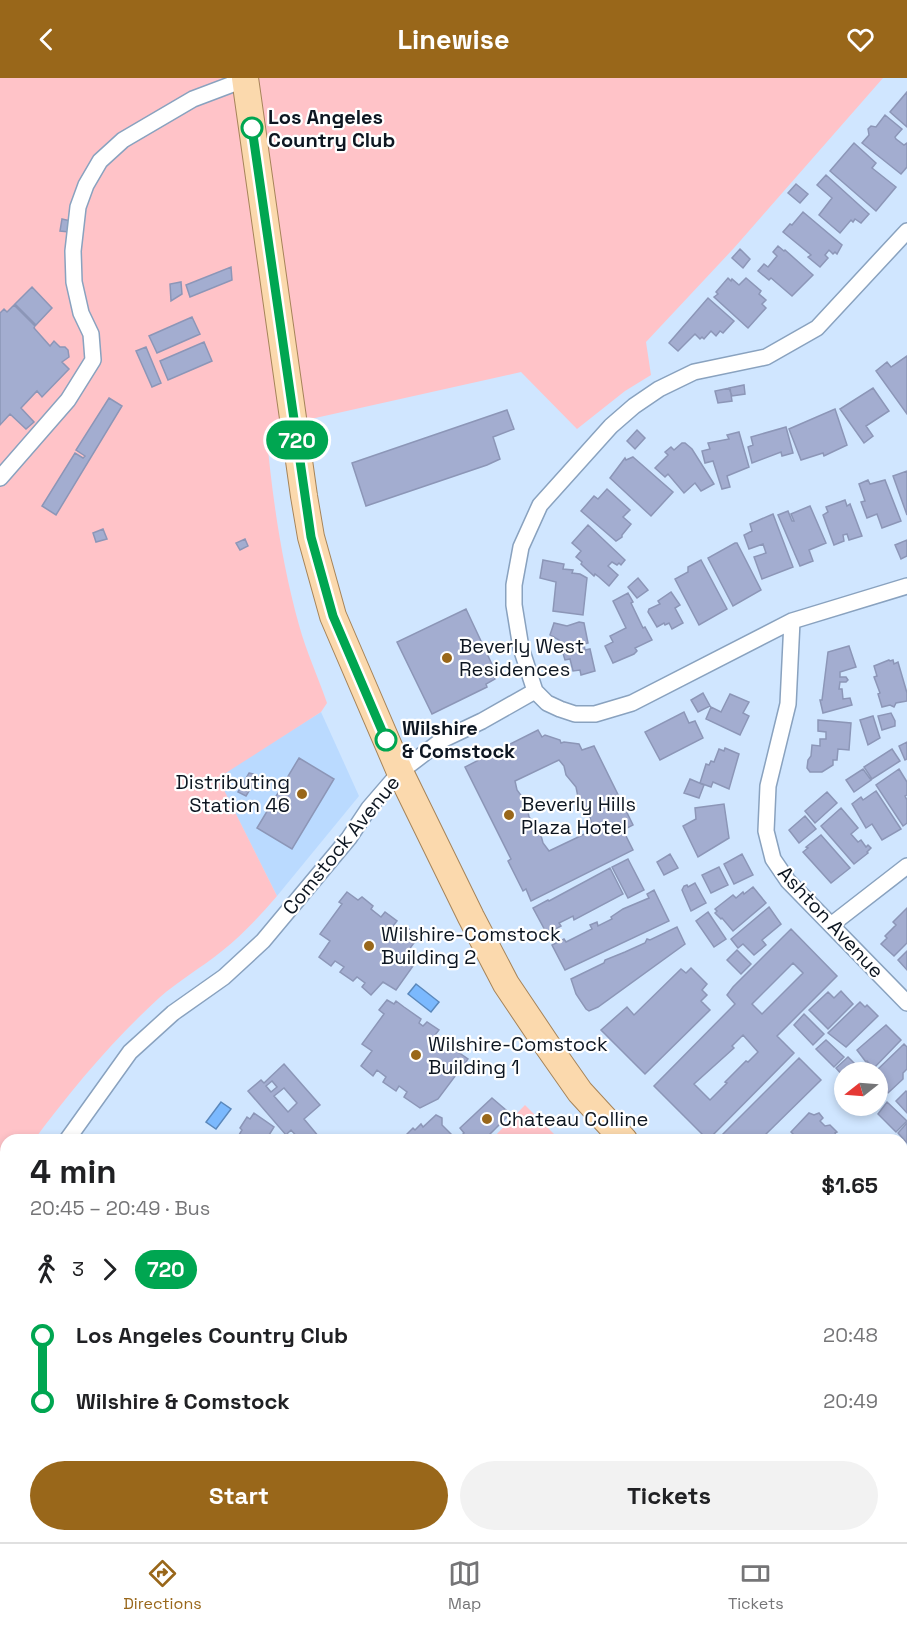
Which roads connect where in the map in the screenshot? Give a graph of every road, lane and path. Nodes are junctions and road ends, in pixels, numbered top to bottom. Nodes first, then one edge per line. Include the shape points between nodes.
1 (245, 79) edge
2 (907, 231) edge
3 (0, 478) edge
4 (907, 586) edge
5 (792, 621) junction
6 (536, 691) junction
7 (400, 772) junction
8 (907, 866) edge
9 (831, 925) junction
10 (907, 1004) edge
11 (71, 1134) edge
12 (613, 1134) edge

1 - 3 street via 193,99 123,140 100,161 78,207 73,251 74,282 91,334 93,360 68,400
1 - 7 main road via 311,537 333,616
2 - 6 street via 817,328 766,357 694,372 659,389 611,426 540,505 521,547 514,585 517,633
4 - 5 street
5 - 6 street via 614,710 575,714 547,703
5 - 9 street, Ashton Avenue via 789,704 768,786 766,831 773,859
6 - 7 street, Comstock Avenue via 442,740
7 - 11 street, Comstock Avenue via 263,941 130,1052
7 - 12 main road via 506,984
8 - 9 street
9 - 10 street, Ashton Avenue

